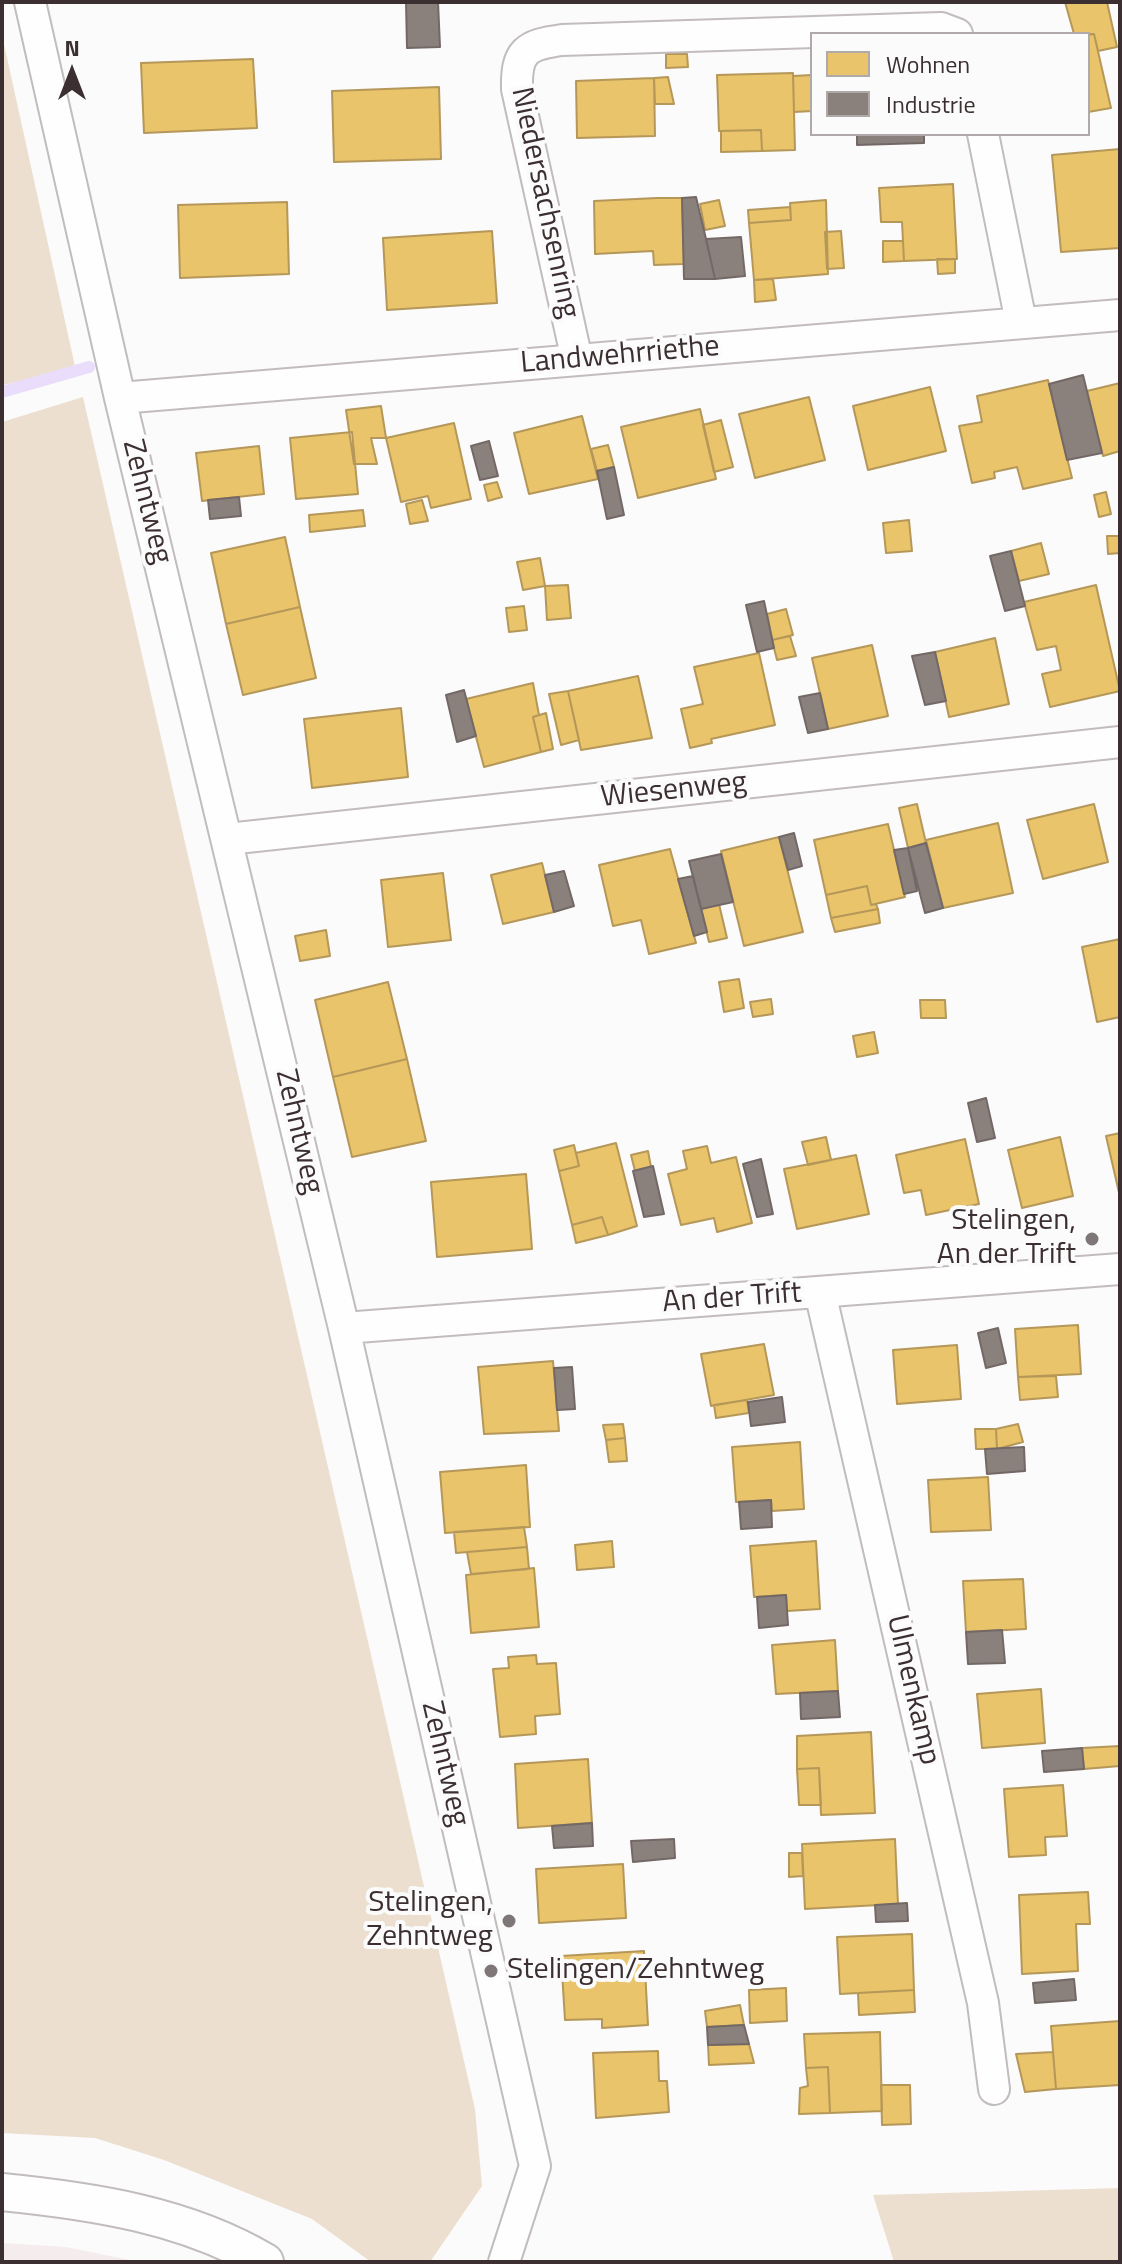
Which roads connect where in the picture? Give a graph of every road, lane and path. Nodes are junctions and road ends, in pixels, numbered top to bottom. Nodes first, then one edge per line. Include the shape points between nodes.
1 (30, 2) edge
2 (810, 32) edge
3 (815, 32) edge
4 (952, 32) edge
5 (983, 136) edge
6 (1120, 315) edge
7 (1021, 322) junction
8 (577, 360) junction
9 (120, 398) junction
10 (1120, 742) edge
11 (228, 839) junction
12 (1120, 1269) edge
13 (820, 1292) junction
14 (344, 1328) junction
15 (994, 2089) dead end
16 (2, 2192) edge
17 (265, 2262) edge
18 (504, 2262) edge

1 - 9 street, Zehntweg
2 - 8 street, Niedersachsenring via 562,40 535,44 522,54 517,89
3 - 4 street, Niedersachsenring
5 - 7 street
6 - 7 street, Landwehrriethe
7 - 8 street, Landwehrriethe
8 - 9 street, Landwehrriethe
9 - 11 street, Zehntweg
10 - 11 street, Wiesenweg
11 - 14 street, Zehntweg
12 - 13 street, An der Trift
13 - 14 street, An der Trift
13 - 15 street, Ulmenkamp via 983,2003
14 - 18 street, Zehntweg via 535,2166
16 - 17 street via 155,2217 213,2236

